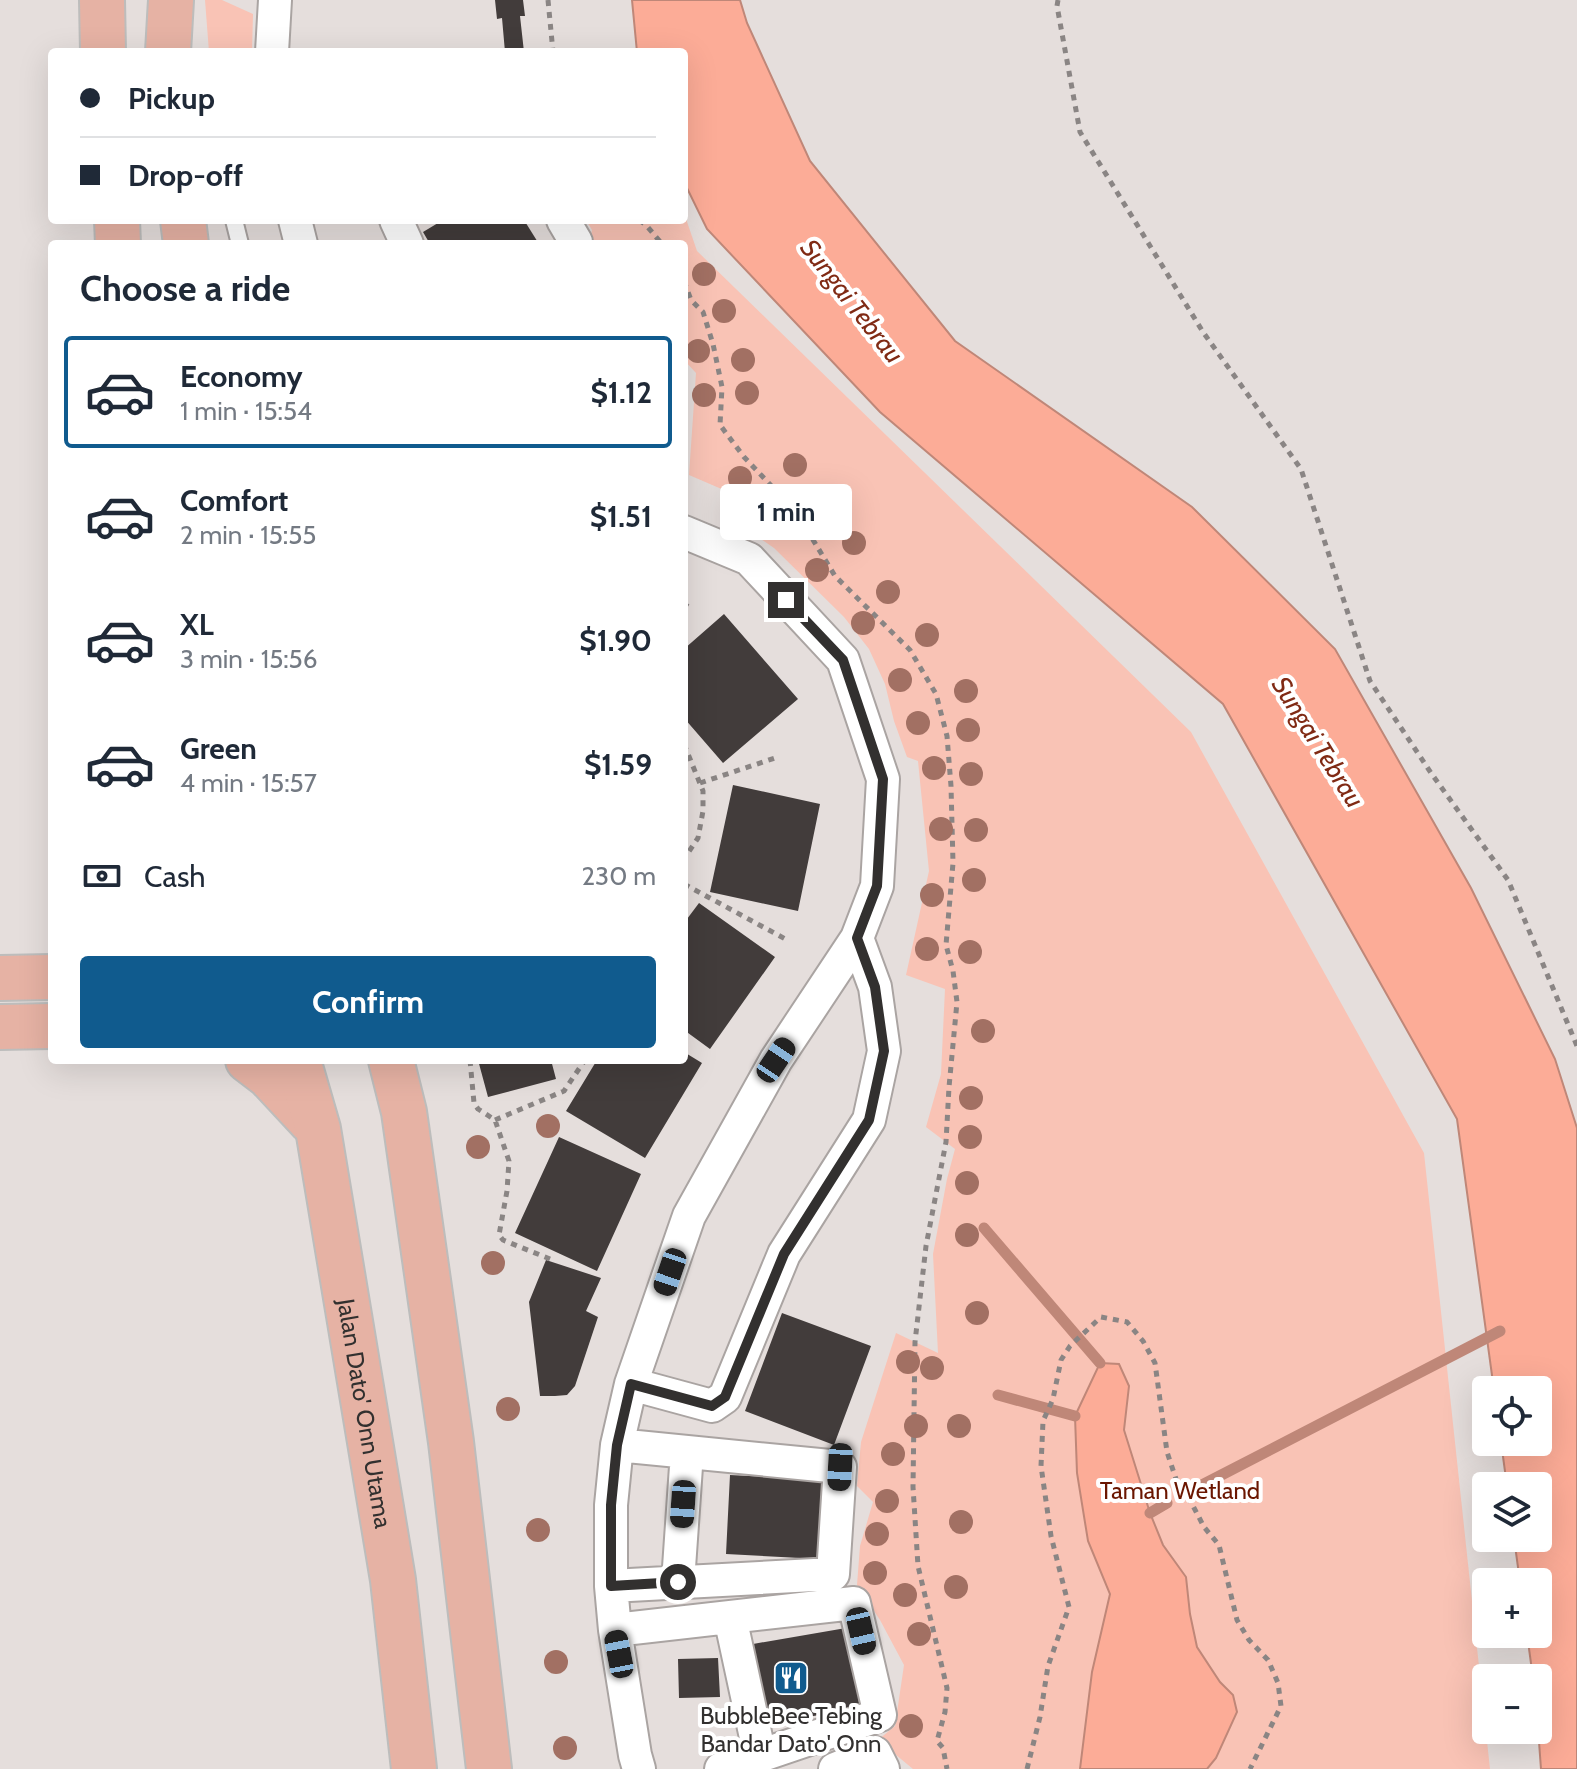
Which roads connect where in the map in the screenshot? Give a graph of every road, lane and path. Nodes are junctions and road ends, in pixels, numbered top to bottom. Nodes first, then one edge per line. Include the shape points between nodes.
1 (102, 0) edge
2 (171, 0) edge
3 (275, 0) edge
4 (548, 0) edge
5 (1058, 0) edge
6 (103, 48) edge
7 (168, 48) edge
8 (272, 48) edge
9 (553, 48) edge
10 (645, 224) edge
11 (659, 240) edge
12 (688, 534) edge
13 (688, 754) edge
14 (775, 758) dead end
15 (700, 783) junction
16 (688, 853) edge
17 (688, 886) edge
18 (857, 938) junction
19 (789, 941) dead end
20 (48, 977) edge
21 (0, 978) edge
22 (48, 1026) edge
23 (0, 1027) edge
24 (1577, 1046) edge
25 (253, 1064) edge
26 (299, 1064) edge
27 (392, 1064) edge
28 (470, 1064) edge
29 (582, 1064) edge
30 (495, 1120) junction
31 (318, 1129) junction
32 (946, 1142) dead end
33 (550, 1259) dead end
34 (631, 1384) junction
35 (617, 1445) junction
36 (687, 1452) junction
37 (678, 1582) junction
38 (611, 1586) junction
39 (730, 1617) junction
40 (615, 1630) junction
41 (760, 1756) junction
42 (414, 1769) edge
43 (489, 1769) edge
44 (639, 1769) edge
45 (721, 1769) edge
46 (835, 1769) edge
47 (883, 1769) edge
48 (947, 1769) edge
49 (1027, 1769) edge
50 (1250, 1769) edge

1 - 6 main road
2 - 7 main road
3 - 8 street
4 - 9 path
5 - 24 path via 1080,132 1203,332 1301,469 1370,681 1508,880
10 - 11 path
12 - 18 street via 749,559 843,660 883,779 877,886
13 - 15 path
14 - 15 path
15 - 16 path via 703,811 698,838
17 - 19 path
18 - 34 street via 776,1060 689,1216
18 - 34 street via 875,987 884,1051 869,1120 784,1254 725,1397 712,1406
20 - 21 main road
22 - 23 main road
25 - 31 main road
26 - 31 main road, Jalan Dato' Onn Utama
27 - 43 main road via 404,1112 451,1442
28 - 30 path via 474,1103
29 - 30 path via 564,1091
30 - 33 path via 509,1161 499,1235
31 - 42 main road, Jalan Dato' Onn Utama via 393,1580
32 - 48 path via 915,1342 913,1487 918,1566 947,1688 937,1741
34 - 35 street
35 - 36 street
35 - 38 street
36 - 37 street
36 - 37 street via 840,1467 833,1574
37 - 38 street
38 - 40 street
39 - 40 street
39 - 41 street
39 - 41 street via 854,1603 880,1715
40 - 44 street
41 - 45 street
46 - 47 street via 875,1753
49 - 50 path via 1048,1666 1069,1607 1055,1558 1041,1466 1043,1421 1061,1360 1101,1317 1127,1322 1155,1363 1167,1452 1178,1485 1219,1545 1237,1620 1268,1660 1278,1683 1281,1706

